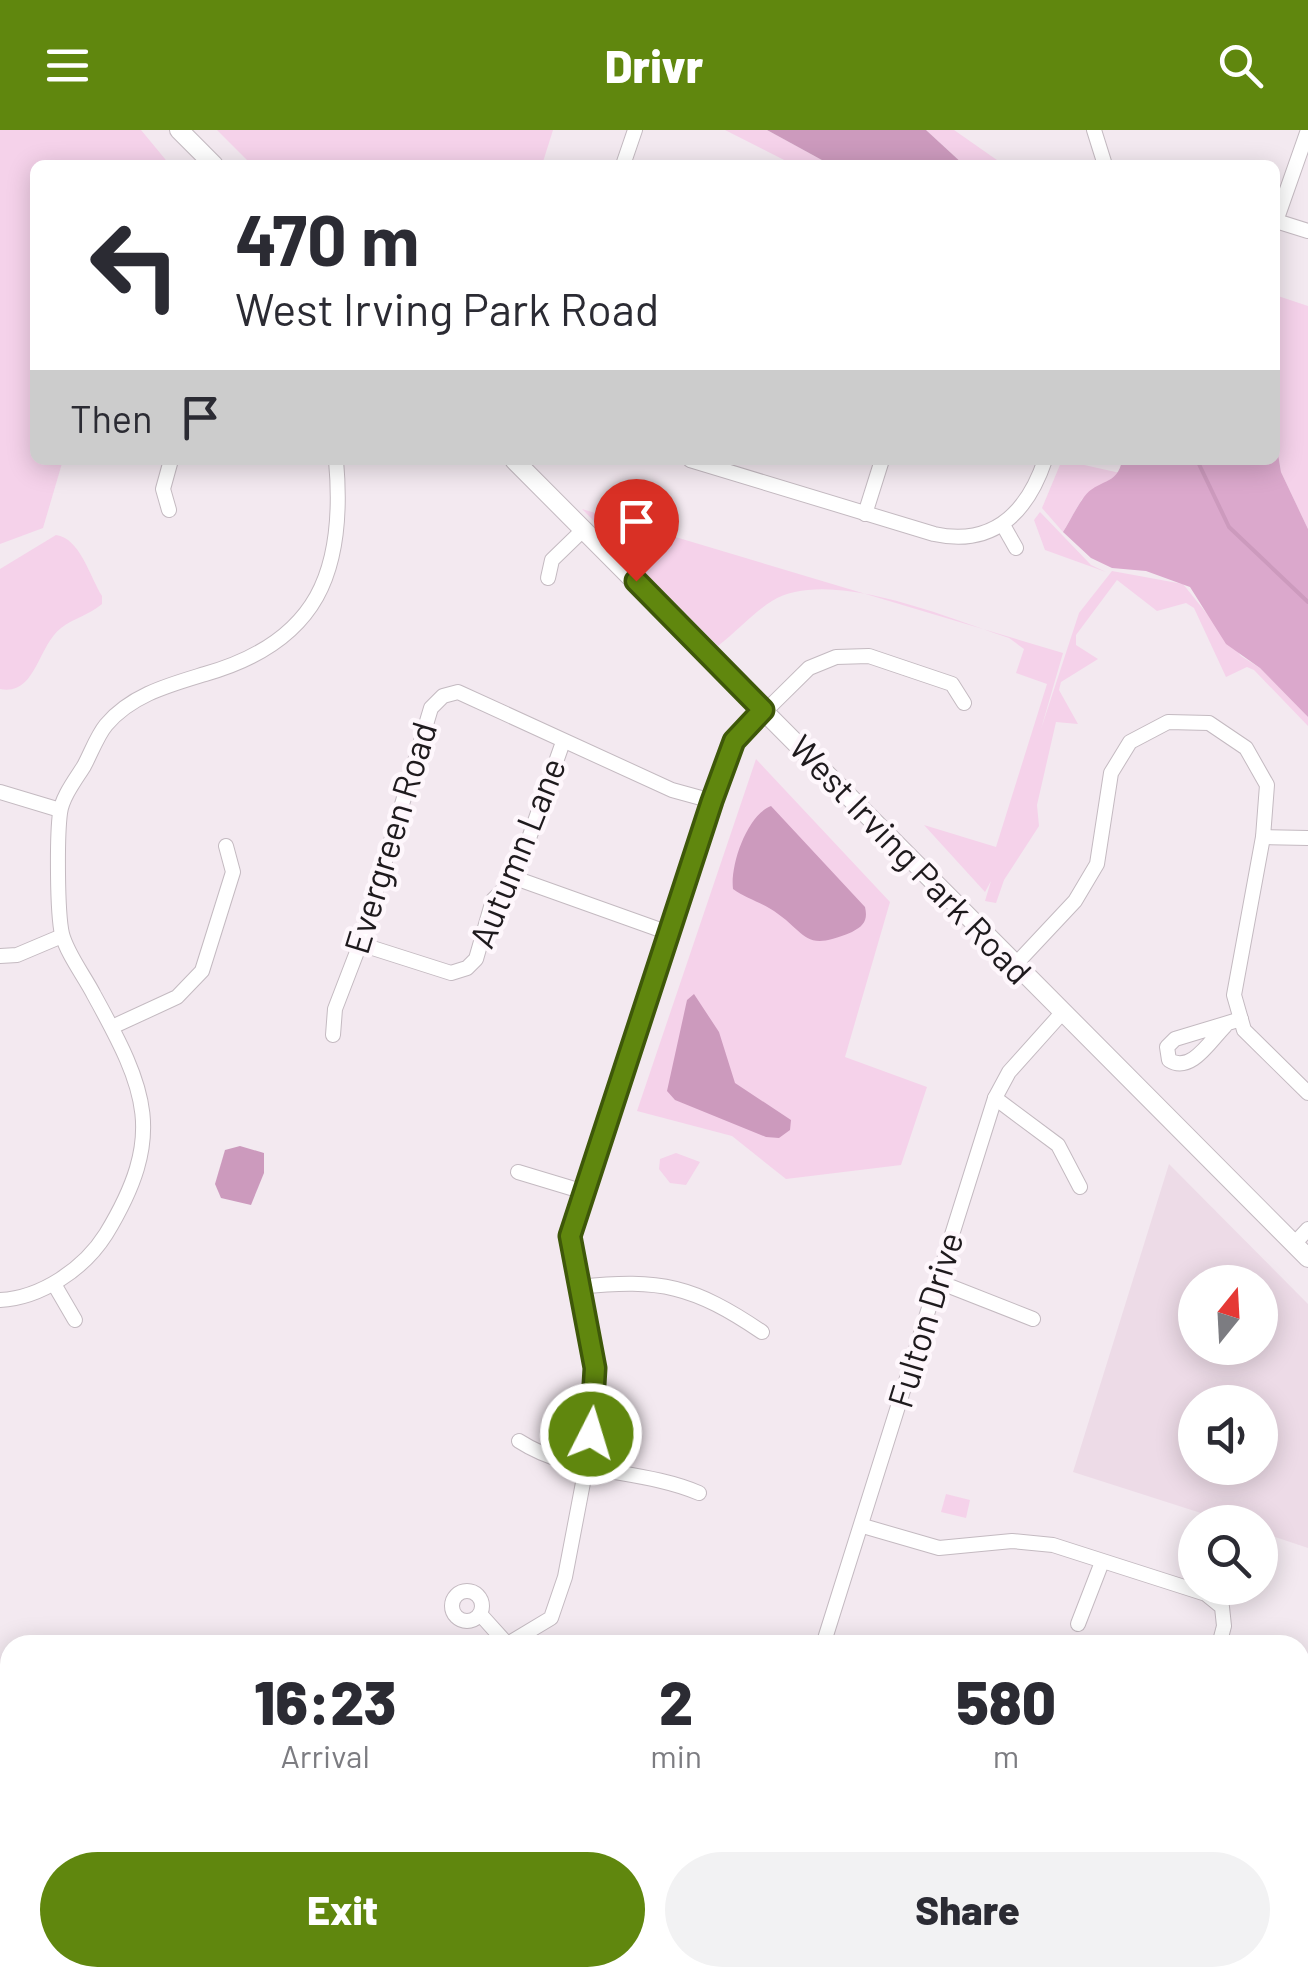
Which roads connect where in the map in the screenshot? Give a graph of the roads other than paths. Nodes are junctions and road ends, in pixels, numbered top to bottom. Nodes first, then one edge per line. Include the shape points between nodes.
1 (179, 130) edge
2 (635, 130) edge
3 (1094, 130) edge
4 (1308, 130) edge
5 (209, 160) edge
6 (625, 160) edge
7 (1104, 160) edge
8 (1280, 211) edge
9 (1280, 224) edge
10 (1308, 232) edge
11 (170, 465) edge
12 (336, 465) edge
13 (519, 465) edge
14 (706, 465) edge
15 (880, 465) edge
16 (1043, 465) edge
17 (169, 510) dead end
18 (865, 514) junction
19 (1003, 526) junction
20 (584, 529) junction
21 (1016, 548) dead end
22 (548, 578) dead end
23 (964, 704) dead end
24 (763, 710) junction
25 (562, 742) junction
26 (0, 792) edge
27 (712, 801) junction
28 (60, 810) junction
29 (1263, 837) junction
30 (1308, 838) edge
31 (226, 846) dead end
32 (515, 878) junction
33 (669, 933) junction
34 (62, 936) junction
35 (360, 944) junction
36 (0, 956) edge
37 (1014, 966) junction
38 (1062, 1014) junction
39 (1241, 1019) junction
40 (1226, 1026) dead end
41 (112, 1027) junction
42 (333, 1035) dead end
43 (1308, 1092) edge
44 (995, 1098) junction
45 (518, 1172) dead end
46 (1080, 1187) dead end
47 (581, 1192) junction
48 (1308, 1229) edge
49 (1301, 1251) edge
50 (939, 1282) junction
51 (54, 1284) junction
52 (580, 1287) junction
53 (0, 1300) edge
54 (1033, 1318) dead end
55 (75, 1320) dead end
56 (762, 1332) dead end
57 (519, 1442) dead end
58 (586, 1467) junction
59 (699, 1493) dead end
60 (862, 1526) junction
61 (1102, 1562) junction
62 (480, 1614) dead end
63 (1078, 1624) dead end
64 (498, 1635) edge
65 (521, 1635) edge
66 (826, 1635) edge
67 (1222, 1635) edge

1 - 5 main road
2 - 6 street
3 - 7 street
4 - 8 street
9 - 10 street
11 - 17 street via 163,489
12 - 28 street via 340,509 333,553 317,598 287,638 250,660 155,688 106,725
13 - 20 main road, West Irving Park Road
14 - 18 street
15 - 18 street
16 - 19 street via 1030,497
18 - 19 street via 948,537
19 - 21 street
20 - 22 street via 552,560
20 - 24 main road, West Irving Park Road
23 - 24 street via 952,684 869,656 836,656 809,668
24 - 27 street via 734,741
24 - 37 main road, West Irving Park Road
25 - 27 street, Evergreen Road
25 - 32 street, Autumn Lane
25 - 35 street, Evergreen Road via 458,692 443,696 432,708
26 - 28 street
27 - 33 street
28 - 34 street
29 - 30 street
29 - 37 street via 1266,786 1246,748 1210,723 1176,721 1148,731 1130,742 1112,773 1097,864 1075,901
29 - 39 street via 1234,995
31 - 41 street via 233,872 202,970 177,997
32 - 33 street
32 - 35 street, Autumn Lane via 493,900 467,968 450,973
33 - 47 street
34 - 36 street
34 - 41 street
35 - 42 street, Evergreen Road via 335,1009
37 - 38 main road, West Irving Park Road
38 - 44 street, Fulton Drive via 1009,1072
38 - 49 main road, West Irving Park Road
39 - 40 street
39 - 43 street via 1244,1030
41 - 51 street via 142,1106 144,1155 98,1246
44 - 46 street via 1058,1146
44 - 50 street, Fulton Drive
45 - 47 street
47 - 52 street via 570,1236
48 - 49 street
50 - 54 street
50 - 60 street, Fulton Drive
51 - 53 street
51 - 55 street
52 - 56 street via 636,1280 687,1291
52 - 58 street via 596,1384
57 - 58 street via 545,1458
58 - 59 street via 671,1481
58 - 65 street via 565,1577 550,1618
60 - 61 street via 939,1548 1012,1541 1053,1545
60 - 66 street, Fulton Drive
61 - 63 street
61 - 67 street via 1206,1594 1222,1607
62 - 64 street

